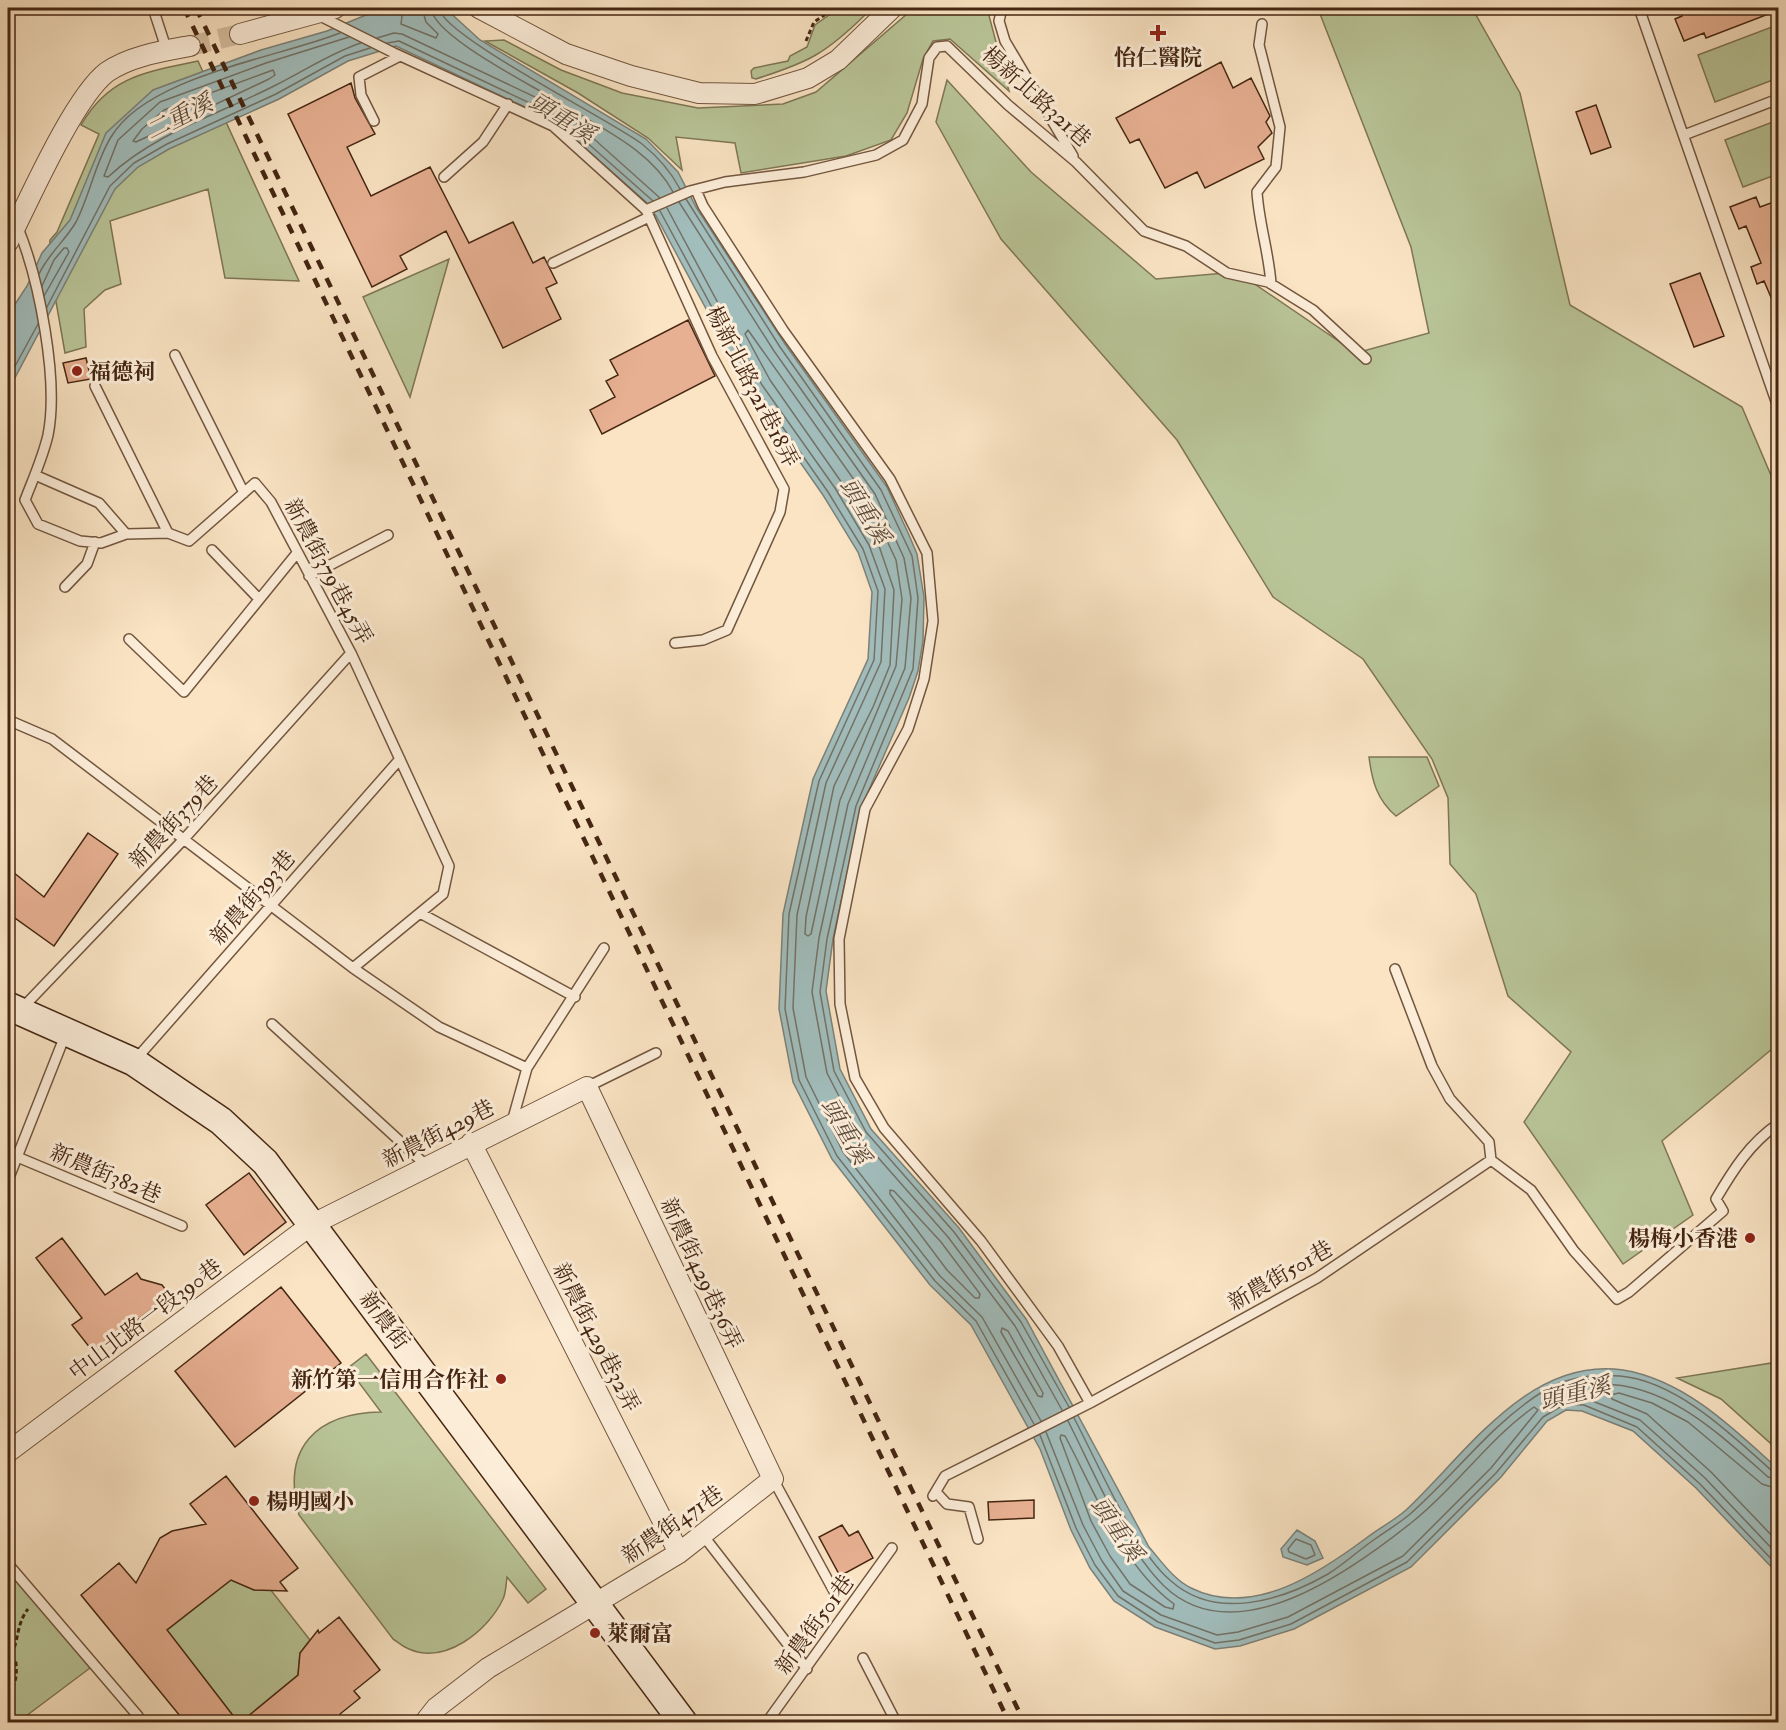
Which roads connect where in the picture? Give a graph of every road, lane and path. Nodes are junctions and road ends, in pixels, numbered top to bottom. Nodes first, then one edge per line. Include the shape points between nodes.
1 (153, 8) edge
2 (479, 8) edge
3 (835, 8) edge
4 (892, 8) edge
5 (1002, 8) edge
6 (1639, 8) edge
7 (327, 14) edge
8 (1262, 24) dead end
9 (240, 34) tunnel mouth
10 (806, 41) dead end
11 (190, 46) tunnel mouth
12 (166, 51) junction
13 (397, 55) junction
14 (1779, 99) edge
15 (508, 104) junction
16 (374, 121) dead end
17 (1684, 135) junction
18 (1076, 162) junction
19 (444, 177) dead end
20 (693, 190) junction
21 (648, 212) junction
22 (12, 234) edge
23 (553, 263) dead end
24 (1271, 284) junction
25 (176, 355) dead end
26 (1366, 359) dead end
27 (95, 386) dead end
28 (1779, 407) edge
29 (35, 475) junction
30 (243, 493) junction
31 (168, 533) junction
32 (126, 534) junction
33 (388, 535) dead end
34 (95, 542) junction
35 (212, 550) dead end
36 (297, 552) junction
37 (309, 576) junction
38 (65, 587) dead end
39 (259, 599) junction
40 (129, 639) dead end
41 (675, 643) dead end
42 (351, 653) junction
43 (8, 720) edge
44 (400, 759) junction
45 (184, 839) junction
46 (271, 905) junction
47 (420, 913) junction
48 (604, 948) dead end
49 (353, 968) junction
50 (1395, 969) dead end
51 (574, 997) junction
52 (12, 1014) edge
53 (272, 1024) dead end
54 (66, 1034) junction
55 (656, 1053) dead end
56 (134, 1062) junction
57 (527, 1068) junction
58 (587, 1087) junction
59 (512, 1122) junction
60 (1779, 1124) edge
61 (471, 1143) junction
62 (15, 1156) junction
63 (1491, 1160) junction
64 (427, 1166) junction
65 (8, 1180) edge
66 (311, 1225) junction
67 (182, 1226) dead end
68 (1090, 1403) junction
69 (8, 1452) edge
70 (773, 1479) junction
71 (702, 1534) junction
72 (978, 1539) dead end
73 (892, 1548) dead end
74 (679, 1553) junction
75 (8, 1564) edge
76 (836, 1595) dead end
77 (37, 1598) junction
78 (597, 1604) junction
79 (10, 1658) junction
80 (863, 1658) dead end
81 (807, 1669) junction
82 (8, 1671) edge
83 (8, 1694) edge
84 (138, 1716) dead end
85 (436, 1718) edge
86 (683, 1722) edge
87 (767, 1722) edge
88 (896, 1722) edge

1 - 12 lane
2 - 4 street via 566,54 631,76 699,93 755,94 808,78 838,60
3 - 10 path via 813,22
5 - 18 lane via 999,21 1005,41
6 - 17 lane
7 - 9 street
7 - 13 lane
8 - 24 lane via 1259,45 1280,127 1276,167 1257,192
11 - 12 street
12 - 22 street via 107,72 79,104
13 - 15 lane
13 - 16 lane via 359,77 361,95
14 - 17 lane
15 - 19 lane via 483,142
15 - 21 lane via 553,126
17 - 28 lane
18 - 20 lane, 楊新北路321巷 via 1008,105 947,46 937,47 929,58 922,104 903,140 876,154 804,172
18 - 24 lane, 楊新北路321巷 via 1144,231 1186,246 1227,273
20 - 21 lane, 楊新北路321巷
20 - 68 lane via 783,330 890,479 927,553 933,621 924,679 908,729 865,809 839,939 840,1004 855,1078 884,1128 981,1241 1058,1346
21 - 23 lane, 楊新北路321巷
21 - 41 lane, 楊新北路321巷18弄 via 712,356 784,489 780,512 726,630 703,640
22 - 29 lane via 30,257 46,333 48,434
24 - 26 lane, 楊新北路321巷 via 1313,310
25 - 30 lane
27 - 31 lane
29 - 32 lane via 99,503
29 - 34 lane via 25,500 38,524 80,541
30 - 31 lane via 189,541
30 - 36 lane, 新農街379巷45弄 via 255,483 271,502
31 - 32 lane
32 - 34 lane
33 - 37 lane
34 - 38 lane via 87,564
35 - 39 lane
36 - 37 lane, 新農街379巷45弄
36 - 39 lane
37 - 42 lane, 新農街379巷45弄
39 - 40 lane via 184,692
42 - 44 lane, 新農街379巷45弄
42 - 45 lane, 新農街379巷
43 - 45 lane via 52,739
44 - 46 lane, 新農街393巷
44 - 47 lane, 新農街379巷45弄 via 449,866 443,894
45 - 46 lane
45 - 52 lane, 新農街379巷
46 - 49 lane
46 - 56 lane, 新農街393巷
47 - 49 lane, 新農街379巷45弄
47 - 51 lane
48 - 51 lane
49 - 57 lane via 439,1027
50 - 63 lane via 1432,1065 1450,1099 1488,1142
51 - 57 lane
52 - 54 street, 新農街
53 - 64 lane
54 - 56 street, 新農街
54 - 62 lane, 新農街382巷
55 - 58 lane
56 - 66 street, 新農街 via 221,1121 265,1162
57 - 59 lane
58 - 59 street, 新農街429巷
58 - 70 street, 新農街429巷36弄
59 - 61 street, 新農街429巷
60 - 63 lane via 1762,1135 1734,1168 1716,1199 1723,1211 1617,1299 1574,1251 1531,1190
61 - 64 street, 新農街429巷
61 - 74 street, 新農街429巷32弄
62 - 65 lane, 新農街382巷
62 - 67 lane, 新農街382巷
63 - 68 lane, 新農街501巷 via 1317,1278
64 - 66 street, 新農街429巷
66 - 69 street, 中山北路一段390巷
66 - 78 street, 新農街
68 - 72 lane, 新農街501巷 via 945,1476 935,1494 947,1504 969,1507
70 - 71 street, 新農街471巷
70 - 76 lane
71 - 74 street, 新農街471巷
71 - 81 lane
73 - 81 lane, 新農街501巷
74 - 78 street, 新農街471巷
75 - 77 lane
77 - 79 path via 20,1623
77 - 84 lane
78 - 85 street, 新農街471巷 via 488,1668
78 - 86 street, 新農街
79 - 82 path
79 - 83 path via 16,1663 16,1675
80 - 88 lane
81 - 87 lane, 新農街501巷

